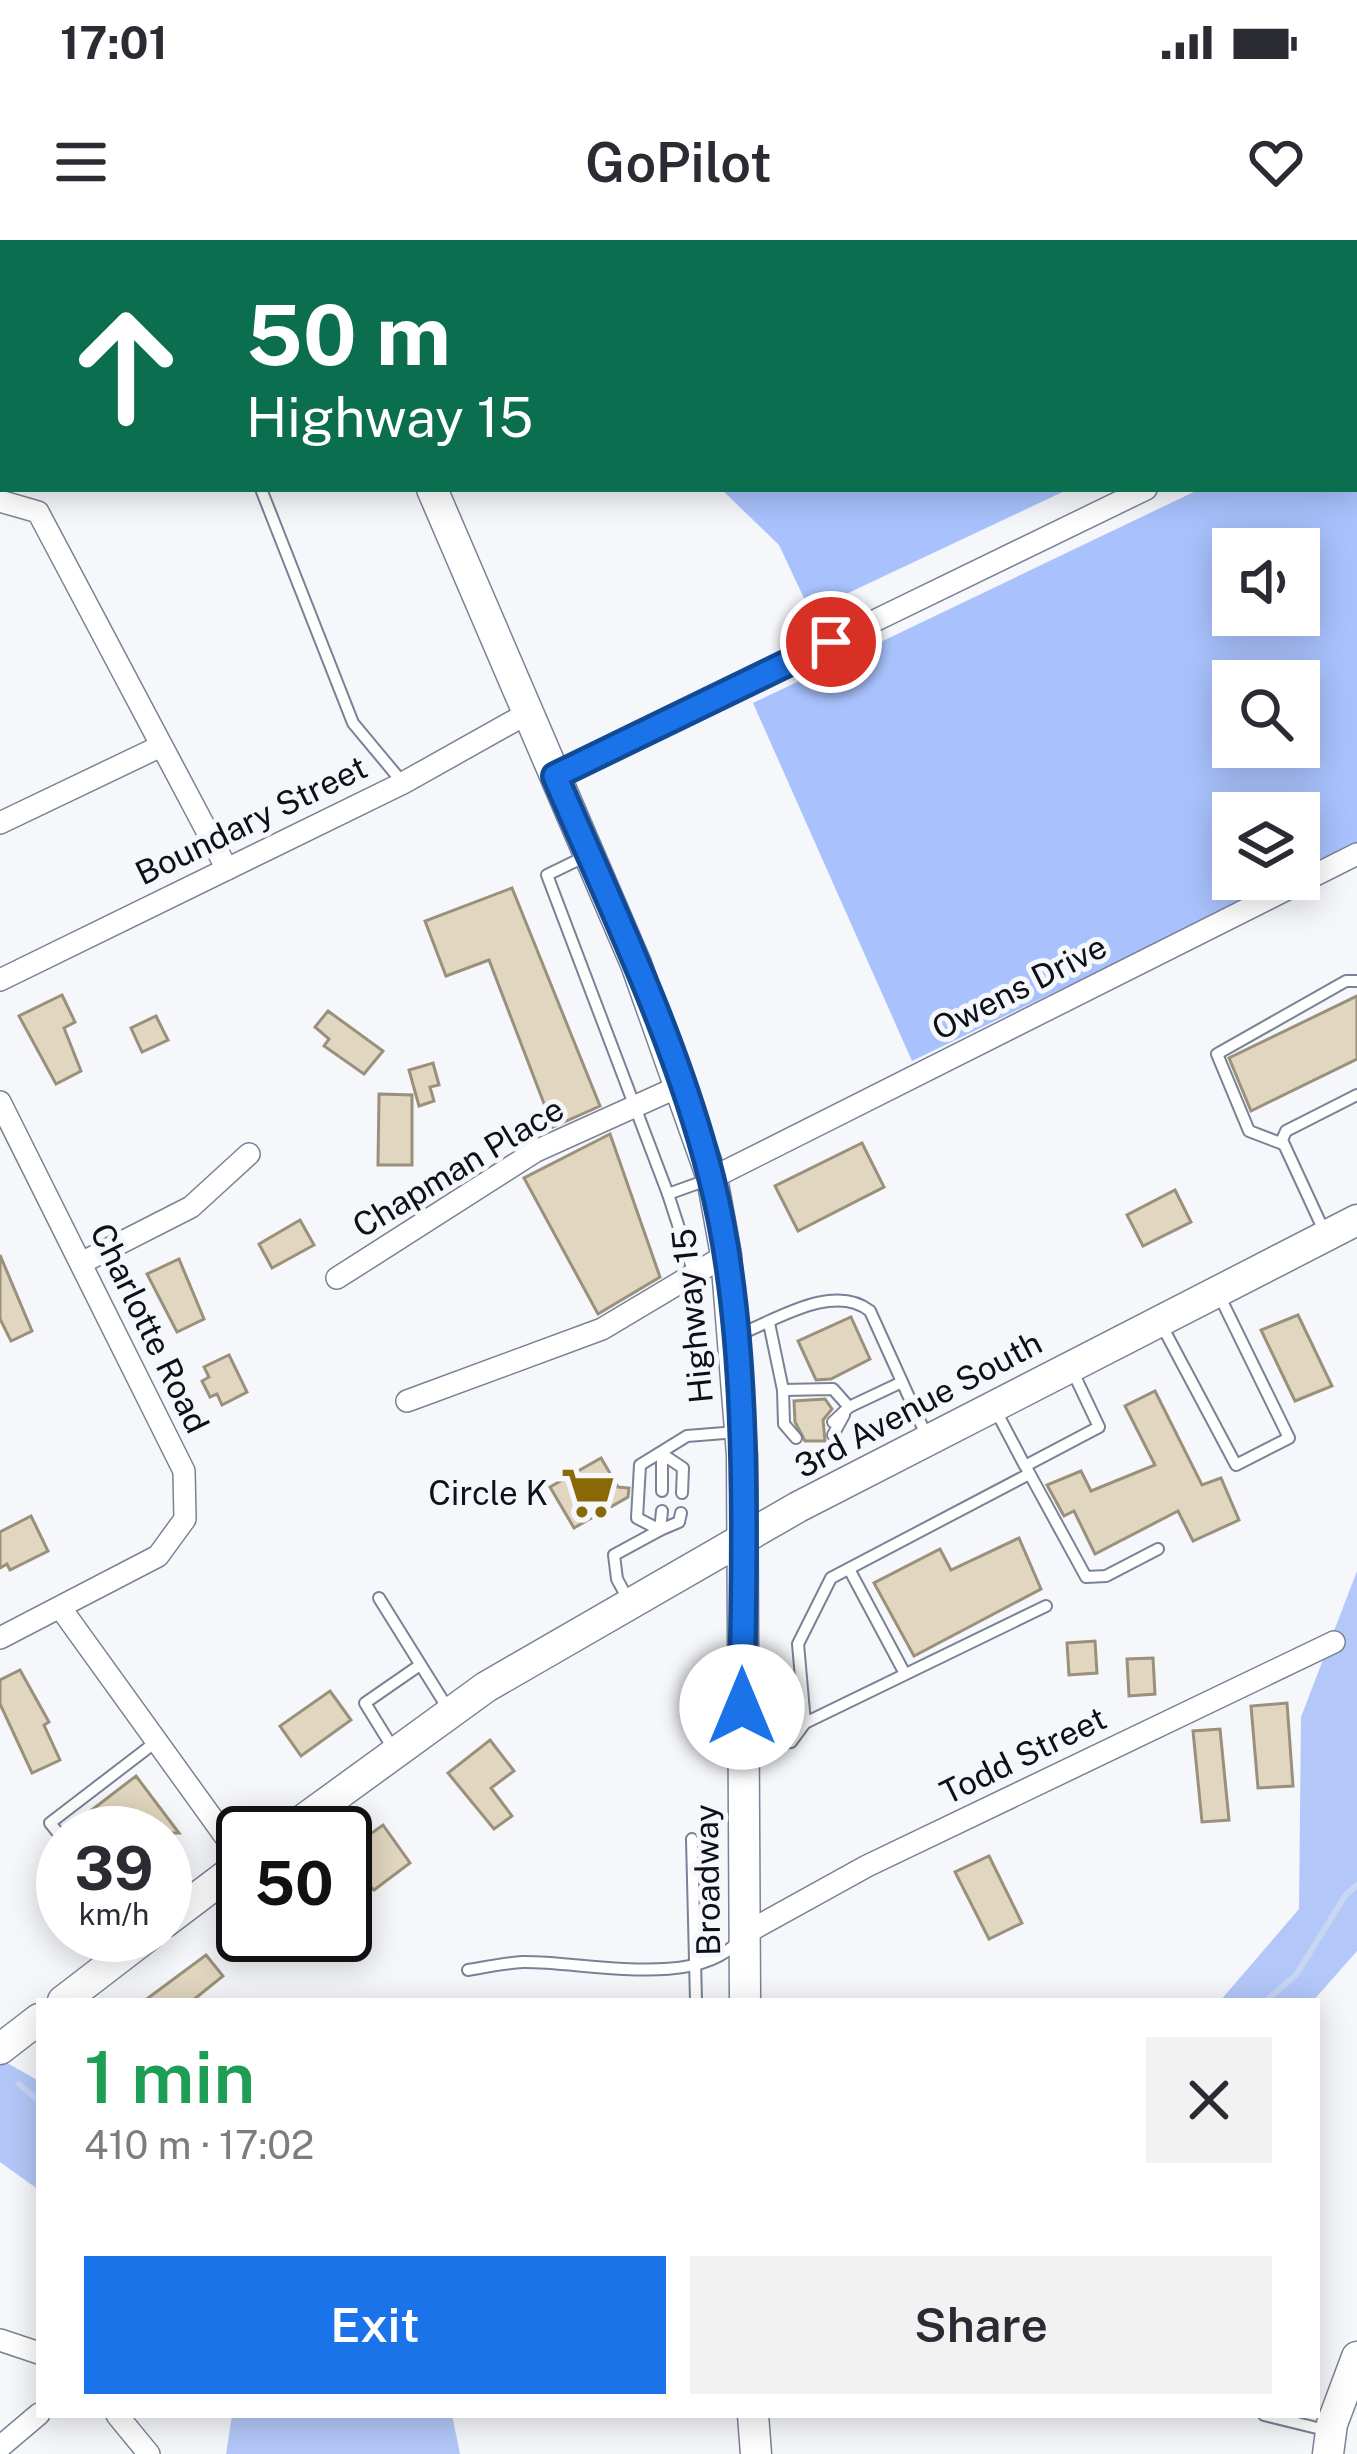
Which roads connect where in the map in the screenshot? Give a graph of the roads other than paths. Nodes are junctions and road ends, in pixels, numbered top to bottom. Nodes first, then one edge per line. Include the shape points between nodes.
1 (262, 492) edge
2 (433, 492) edge
3 (1140, 492) edge
4 (0, 501) edge
5 (528, 713) junction
6 (161, 746) junction
7 (555, 776) junction
8 (403, 783) junction
9 (0, 823) edge
10 (1357, 854) edge
11 (589, 855) junction
12 (227, 869) junction
13 (0, 980) edge
14 (1357, 981) edge
15 (680, 1086) junction
16 (1357, 1095) edge
17 (0, 1102) edge
18 (634, 1107) junction
19 (1282, 1144) junction
20 (249, 1154) dead end
21 (712, 1178) junction
22 (668, 1194) junction
23 (1357, 1220) edge
24 (1326, 1236) junction
25 (726, 1255) junction
26 (81, 1263) junction
27 (694, 1274) junction
28 (337, 1278) dead end
29 (1218, 1292) junction
30 (1159, 1321) junction
31 (770, 1323) junction
32 (733, 1336) junction
33 (1070, 1365) junction
34 (902, 1382) junction
35 (783, 1390) junction
36 (407, 1401) dead end
37 (993, 1406) junction
38 (849, 1407) junction
39 (833, 1429) dead end
40 (740, 1432) junction
41 (796, 1438) dead end
42 (928, 1439) junction
43 (662, 1454) junction
44 (1027, 1470) junction
45 (662, 1492) dead end
46 (682, 1493) dead end
47 (662, 1511) dead end
48 (681, 1513) dead end
49 (659, 1530) junction
50 (742, 1543) junction
51 (1158, 1549) dead end
52 (849, 1569) junction
53 (379, 1598) dead end
54 (631, 1606) junction
55 (1046, 1606) dead end
56 (62, 1610) junction
57 (0, 1638) edge
58 (1334, 1642) dead end
59 (420, 1665) junction
60 (904, 1672) junction
61 (450, 1713) junction
62 (805, 1724) junction
63 (157, 1741) junction
64 (742, 1747) junction
65 (395, 1753) junction
66 (72, 1806) edge
67 (322, 1806) edge
68 (216, 1824) edge
69 (692, 1839) dead end
70 (216, 1882) edge
71 (192, 1894) edge
72 (195, 1898) junction
73 (192, 1900) edge
74 (744, 1934) junction
75 (112, 1962) edge
76 (697, 1965) junction
77 (468, 1970) dead end
78 (67, 1998) edge
79 (696, 1998) edge
80 (746, 1998) edge
81 (36, 2021) edge
82 (0, 2049) edge
83 (0, 2340) edge
84 (36, 2352) edge
85 (1357, 2357) edge
86 (36, 2417) edge
87 (119, 2418) edge
88 (1271, 2418) edge
89 (1329, 2442) edge
90 (0, 2447) edge
91 (148, 2454) edge

1 - 8 lane via 353,723
2 - 5 main road, Highway 15
3 - 7 street
4 - 6 street via 38,512
5 - 7 main road, Highway 15
5 - 8 street, Boundary Street
6 - 9 street
6 - 12 street
7 - 11 main road, Highway 15
8 - 12 street, Boundary Street
10 - 21 street, Owens Drive
11 - 15 main road, Highway 15
11 - 18 lane via 547,875
12 - 13 street, Boundary Street
14 - 19 lane via 1216,1054 1249,1131
15 - 18 street, Chapman Place
15 - 21 main road, Highway 15
16 - 19 lane via 1286,1131
17 - 26 street, Charlotte Road
18 - 22 lane
18 - 28 street, Chapman Place via 536,1151
19 - 24 lane
20 - 26 street via 191,1207
21 - 22 lane
21 - 25 main road, Highway 15
22 - 27 lane
23 - 24 main road, 3rd Avenue South
24 - 29 main road, 3rd Avenue South
25 - 27 street
25 - 32 main road, Highway 15
26 - 56 street, Charlotte Road via 184,1471 184,1519 158,1556
27 - 36 street via 581,1338
29 - 30 main road, 3rd Avenue South
29 - 30 lane via 1289,1438 1236,1465
30 - 33 main road, 3rd Avenue South
31 - 32 lane
31 - 34 lane via 838,1297 856,1299 870,1311
31 - 35 lane
32 - 40 main road, Highway 15
33 - 37 main road, 3rd Avenue South
33 - 44 lane via 1099,1426
34 - 38 lane
34 - 42 lane
35 - 38 lane via 833,1389
35 - 41 lane
37 - 42 main road, 3rd Avenue South
37 - 44 lane
38 - 39 lane
40 - 43 lane via 687,1436
40 - 50 main road, Highway 15
42 - 50 main road, 3rd Avenue South
43 - 45 lane
43 - 46 lane via 683,1468
43 - 49 lane via 640,1466 637,1518
44 - 51 lane via 1086,1577 1106,1576
44 - 52 lane
47 - 49 lane
48 - 49 lane
49 - 54 lane via 614,1555
50 - 54 main road, 3rd Avenue South
50 - 64 main road, Broadway
52 - 60 lane
52 - 62 lane via 831,1578 798,1643
53 - 59 lane
54 - 61 main road, 3rd Avenue South
55 - 60 lane
56 - 57 street, Charlotte Road
56 - 63 street
58 - 74 street, Todd Street via 867,1866
59 - 61 lane
59 - 65 lane via 364,1703
60 - 62 lane
61 - 65 main road, 3rd Avenue South
62 - 64 lane via 791,1742
63 - 66 lane
63 - 68 street
64 - 74 main road, Broadway
65 - 67 main road, 3rd Avenue South
69 - 76 lane
70 - 72 main road
71 - 72 lane
72 - 73 main road
74 - 76 lane via 726,1955
74 - 80 main road, Broadway
75 - 78 main road
76 - 77 lane via 520,1962
76 - 79 lane
81 - 82 main road
83 - 84 street
85 - 89 main road
86 - 90 street
87 - 91 street
88 - 89 lane

